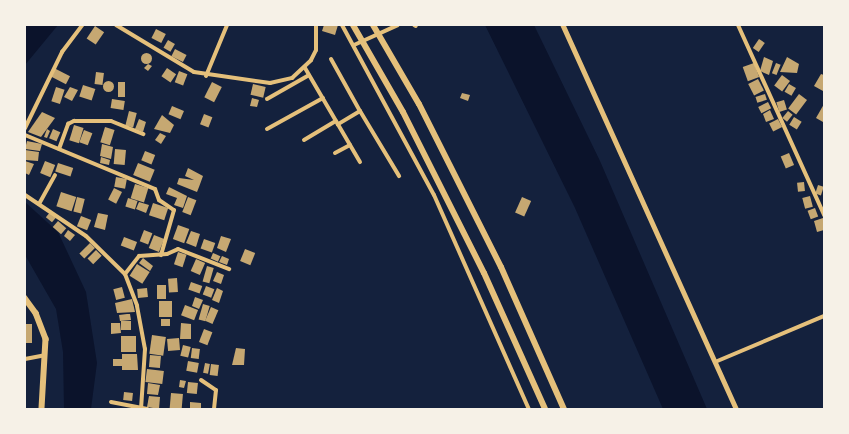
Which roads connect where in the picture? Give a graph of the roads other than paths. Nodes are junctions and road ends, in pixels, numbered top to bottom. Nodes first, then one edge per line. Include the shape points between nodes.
1 (82, 25) edge
2 (116, 25) edge
3 (227, 25) edge
4 (316, 25) edge
5 (342, 25) edge
6 (353, 25) edge
7 (373, 25) edge
8 (398, 25) edge
9 (563, 25) edge
10 (738, 25) edge
11 (354, 45) junction
12 (331, 59) dead end
13 (305, 68) junction
14 (309, 75) junction
15 (206, 76) junction
16 (323, 98) junction
17 (267, 99) dead end
18 (360, 111) junction
19 (337, 123) junction
20 (25, 128) edge
21 (267, 129) dead end
22 (143, 134) dead end
23 (25, 135) edge
24 (304, 140) dead end
25 (350, 145) junction
26 (59, 149) junction
27 (334, 153) dead end
28 (360, 162) dead end
29 (55, 175) dead end
30 (399, 176) dead end
31 (25, 195) edge
32 (40, 204) junction
33 (824, 215) edge
34 (161, 255) junction
35 (229, 269) dead end
36 (125, 274) junction
37 (25, 298) edge
38 (824, 316) edge
39 (47, 354) junction
40 (25, 359) edge
41 (714, 362) junction
42 (201, 380) dead end
43 (111, 402) dead end
44 (141, 408) edge
45 (42, 409) edge
46 (147, 409) edge
47 (214, 409) edge
48 (529, 409) edge
49 (545, 409) edge
50 (564, 409) edge
51 (736, 409) edge

1 - 20 street via 55,66
2 - 15 street via 181,66
3 - 15 street
4 - 13 street via 314,55
5 - 11 street
6 - 49 highway via 403,112 475,255
7 - 50 highway via 419,104 501,267
8 - 11 street
9 - 41 street
10 - 33 street
11 - 48 street via 434,196
12 - 18 street
13 - 14 street
13 - 15 street via 292,78 276,83
14 - 16 street
14 - 17 street
16 - 19 street
16 - 21 street
18 - 19 street
18 - 30 street
19 - 24 street
19 - 25 street
22 - 26 street via 111,121 74,121 68,124
23 - 26 street
25 - 27 street
25 - 28 street
26 - 34 street via 155,188 159,200 174,210
29 - 32 street
31 - 32 street
32 - 36 street via 86,236
34 - 35 street via 184,250
34 - 36 street via 139,256
36 - 44 street via 137,306 145,349
37 - 39 main road via 40,322
38 - 41 street
39 - 40 street
39 - 45 main road
41 - 51 street
42 - 47 street via 216,390
43 - 44 street
44 - 46 street

